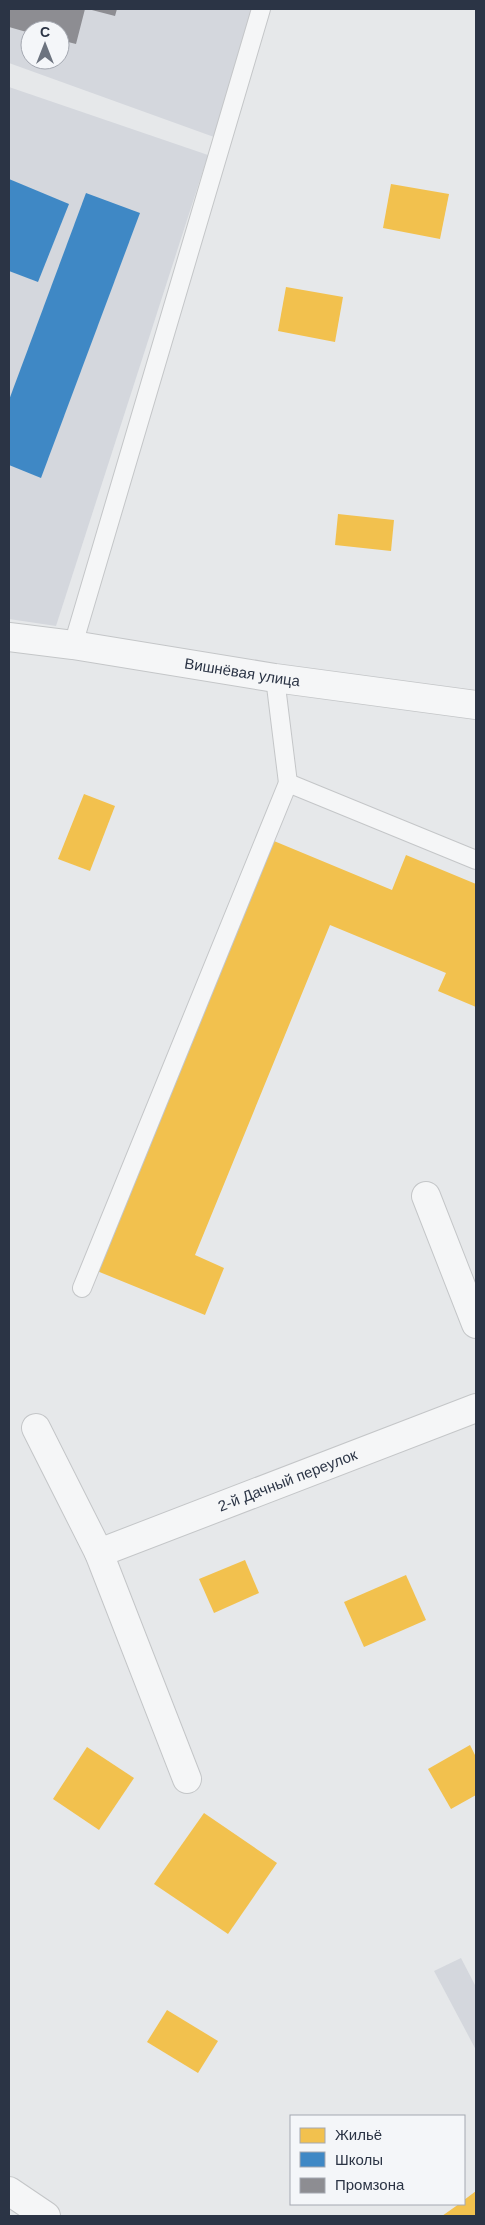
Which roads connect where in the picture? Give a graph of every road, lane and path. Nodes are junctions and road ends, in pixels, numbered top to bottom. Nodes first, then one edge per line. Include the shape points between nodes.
1 (261, 9) edge
2 (9, 637) edge
3 (73, 645) junction
4 (275, 678) junction
5 (476, 705) edge
6 (288, 783) junction
7 (476, 860) edge
8 (426, 1196) dead end
9 (82, 1288) dead end
10 (476, 1324) edge
11 (476, 1408) edge
12 (36, 1428) dead end
13 (99, 1553) junction
14 (187, 1779) dead end
15 (9, 2191) edge
16 (46, 2216) edge

1 - 3 lane
2 - 3 street, Вишнёвая улица
3 - 4 street, Вишнёвая улица
4 - 5 street, Вишнёвая улица
4 - 6 lane
6 - 7 lane
6 - 9 lane
8 - 10 street
11 - 13 street, 2-й Дачный переулок
12 - 13 street
13 - 14 street
15 - 16 street

